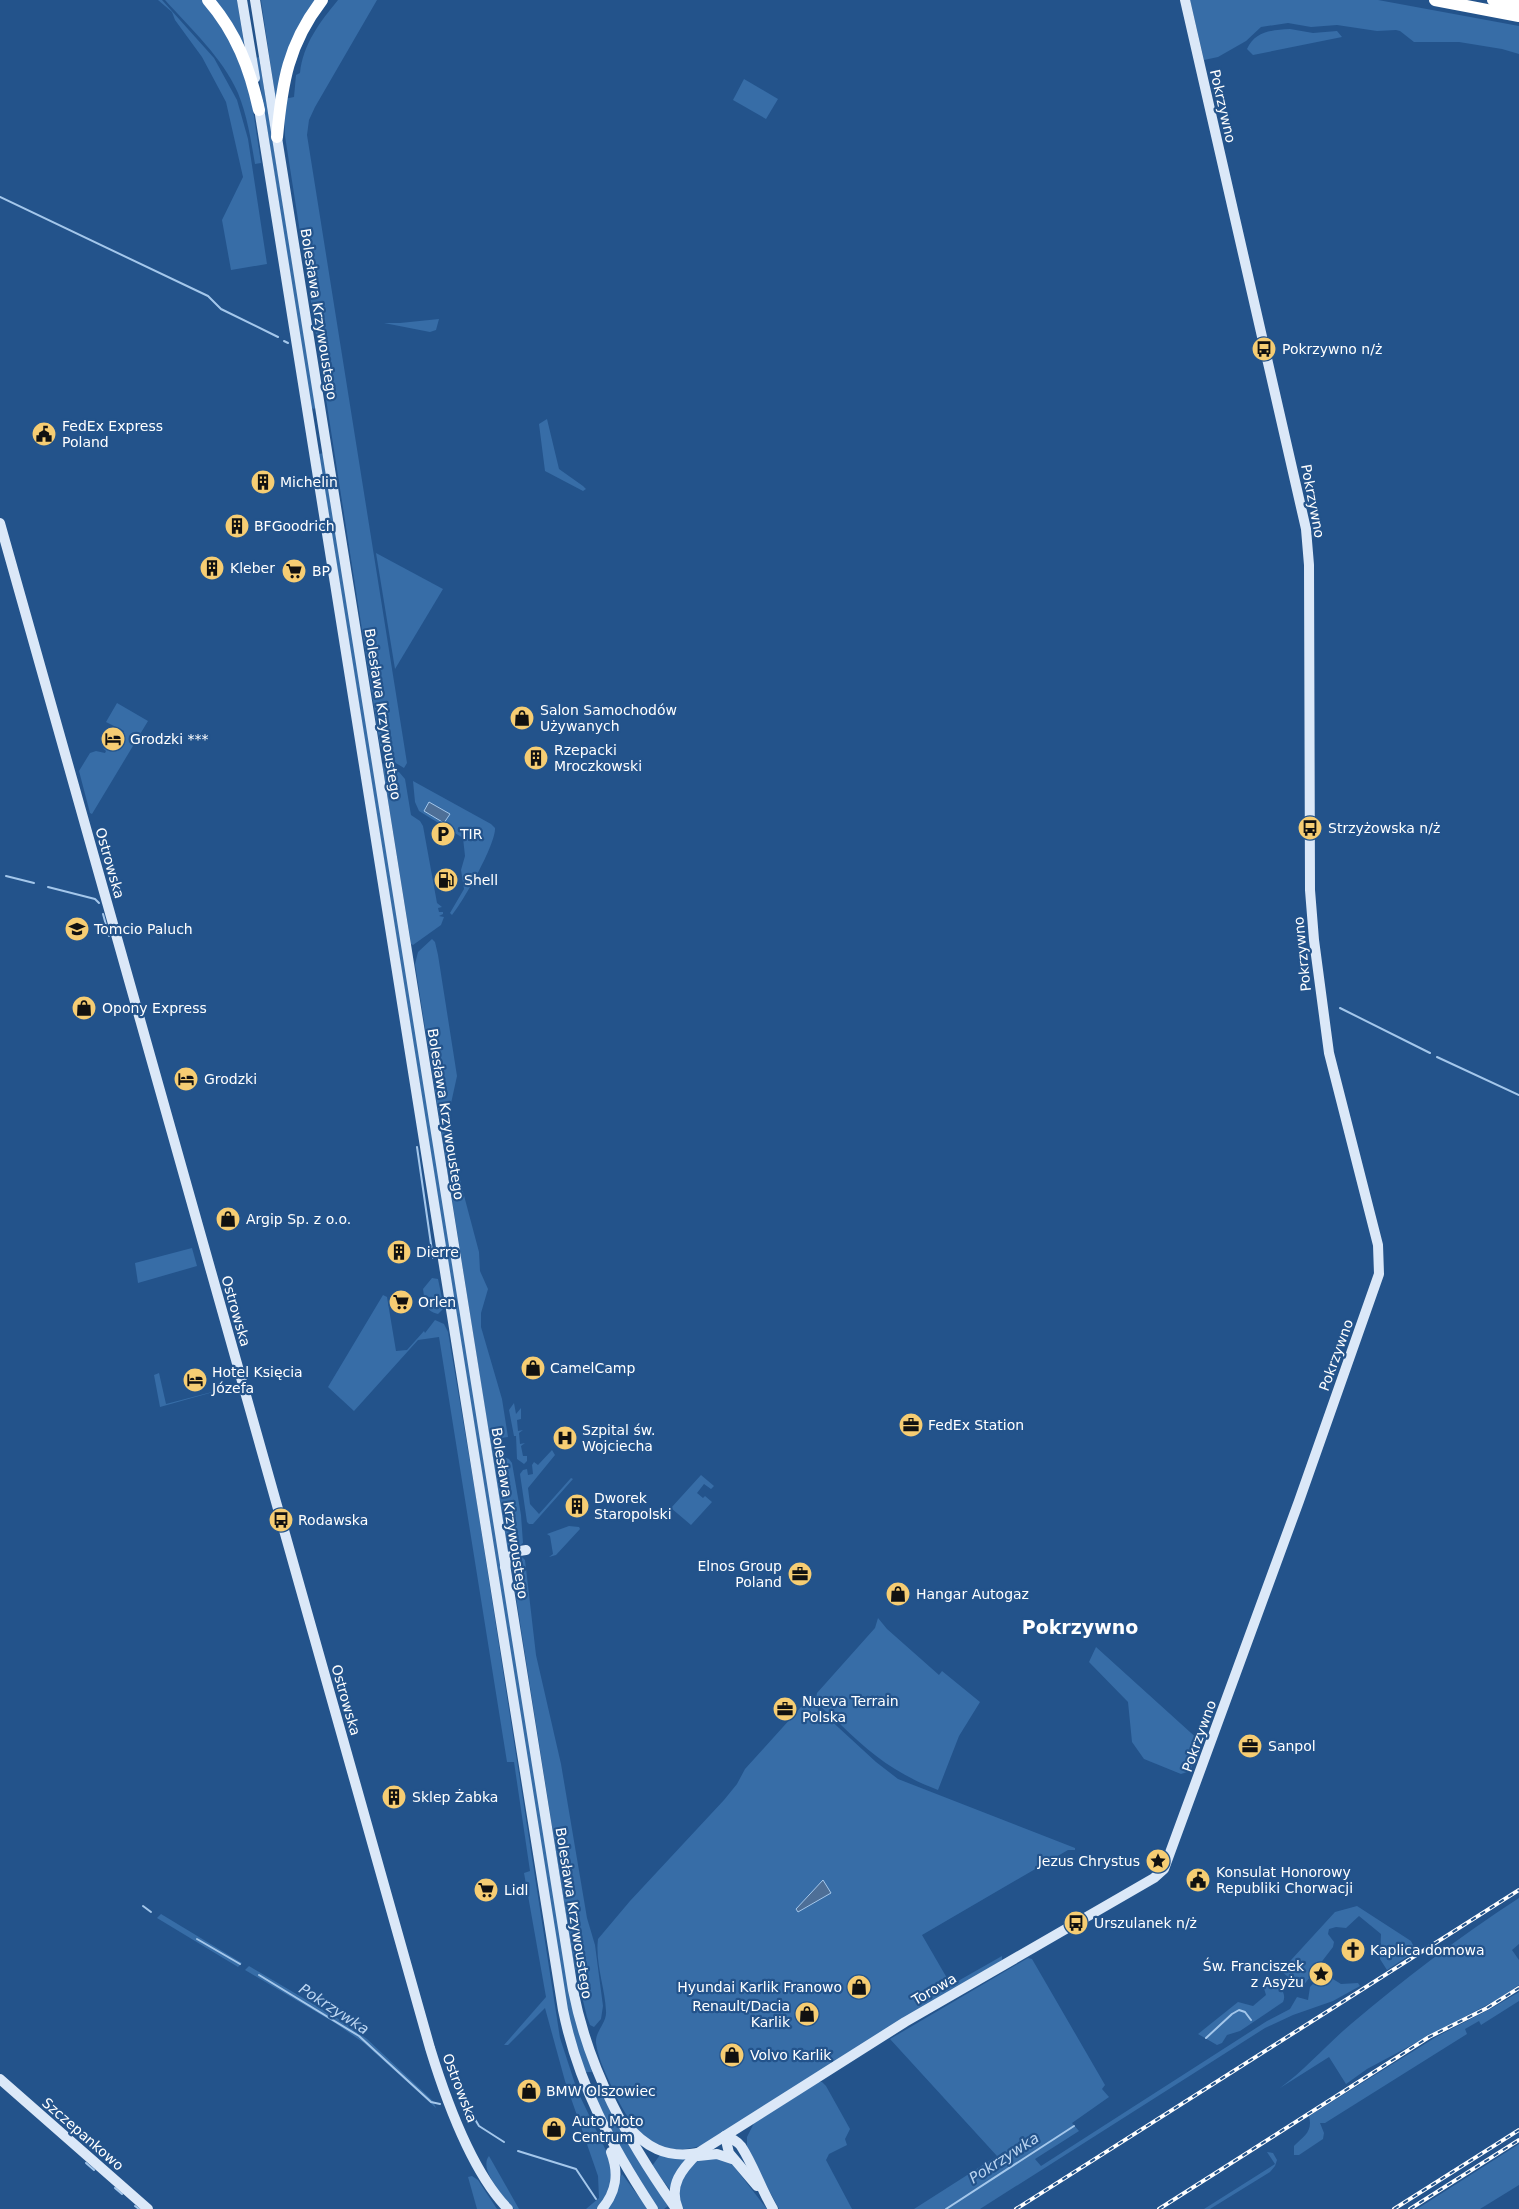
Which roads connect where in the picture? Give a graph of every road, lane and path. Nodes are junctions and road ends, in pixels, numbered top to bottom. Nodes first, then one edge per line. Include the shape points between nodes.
1 (208, 0) edge
2 (242, 0) edge
3 (255, 0) edge
4 (322, 0) edge
5 (1185, 0) edge
6 (1435, 0) edge
7 (1493, 0) edge
8 (1519, 5) edge
9 (1519, 16) edge
10 (259, 110) junction
11 (277, 137) junction
12 (0, 523) edge
13 (526, 1550) dead end
14 (505, 1567) junction
15 (1162, 1872) joint
16 (0, 2079) edge
17 (612, 2107) junction
18 (752, 2118) junction
19 (600, 2120) junction
20 (725, 2136) junction
21 (741, 2147) junction
22 (695, 2156) junction
23 (735, 2161) junction
24 (762, 2191) junction
25 (148, 2209) edge
26 (508, 2209) edge
27 (602, 2209) edge
28 (653, 2209) edge
29 (677, 2209) edge
30 (773, 2209) edge

1 - 10 highway via 239,47
2 - 10 main road, Bolesława Krzywoustego
3 - 11 main road, Bolesława Krzywoustego
4 - 11 highway via 303,28 288,63
5 - 15 main road, Pokrzywno via 1306,529 1311,914 1331,1065 1378,1245 1380,1266 1355,1346
6 - 9 highway
7 - 8 highway
10 - 19 main road, Bolesława Krzywoustego via 560,1993 575,2058
11 - 14 main road, Bolesława Krzywoustego
12 - 26 main road, Ostrowska via 430,2048 467,2142 495,2194
13 - 14 main road via 509,1557
14 - 17 main road, Bolesława Krzywoustego via 574,1996 590,2054
15 - 18 main road, Torowa via 897,2027
16 - 25 main road, Szczepankowo
17 - 22 main road via 637,2136 656,2150
17 - 29 main road, Bolesława Krzywoustego
18 - 20 main road, Torowa
18 - 21 main road via 743,2132
19 - 27 main road via 616,2174 612,2194
19 - 28 main road, Bolesława Krzywoustego
20 - 21 main road
20 - 22 main road, Torowa
20 - 23 main road via 726,2149
21 - 24 main road
22 - 23 main road via 716,2154
22 - 29 main road via 677,2179 674,2196
23 - 24 main road
24 - 30 main road

